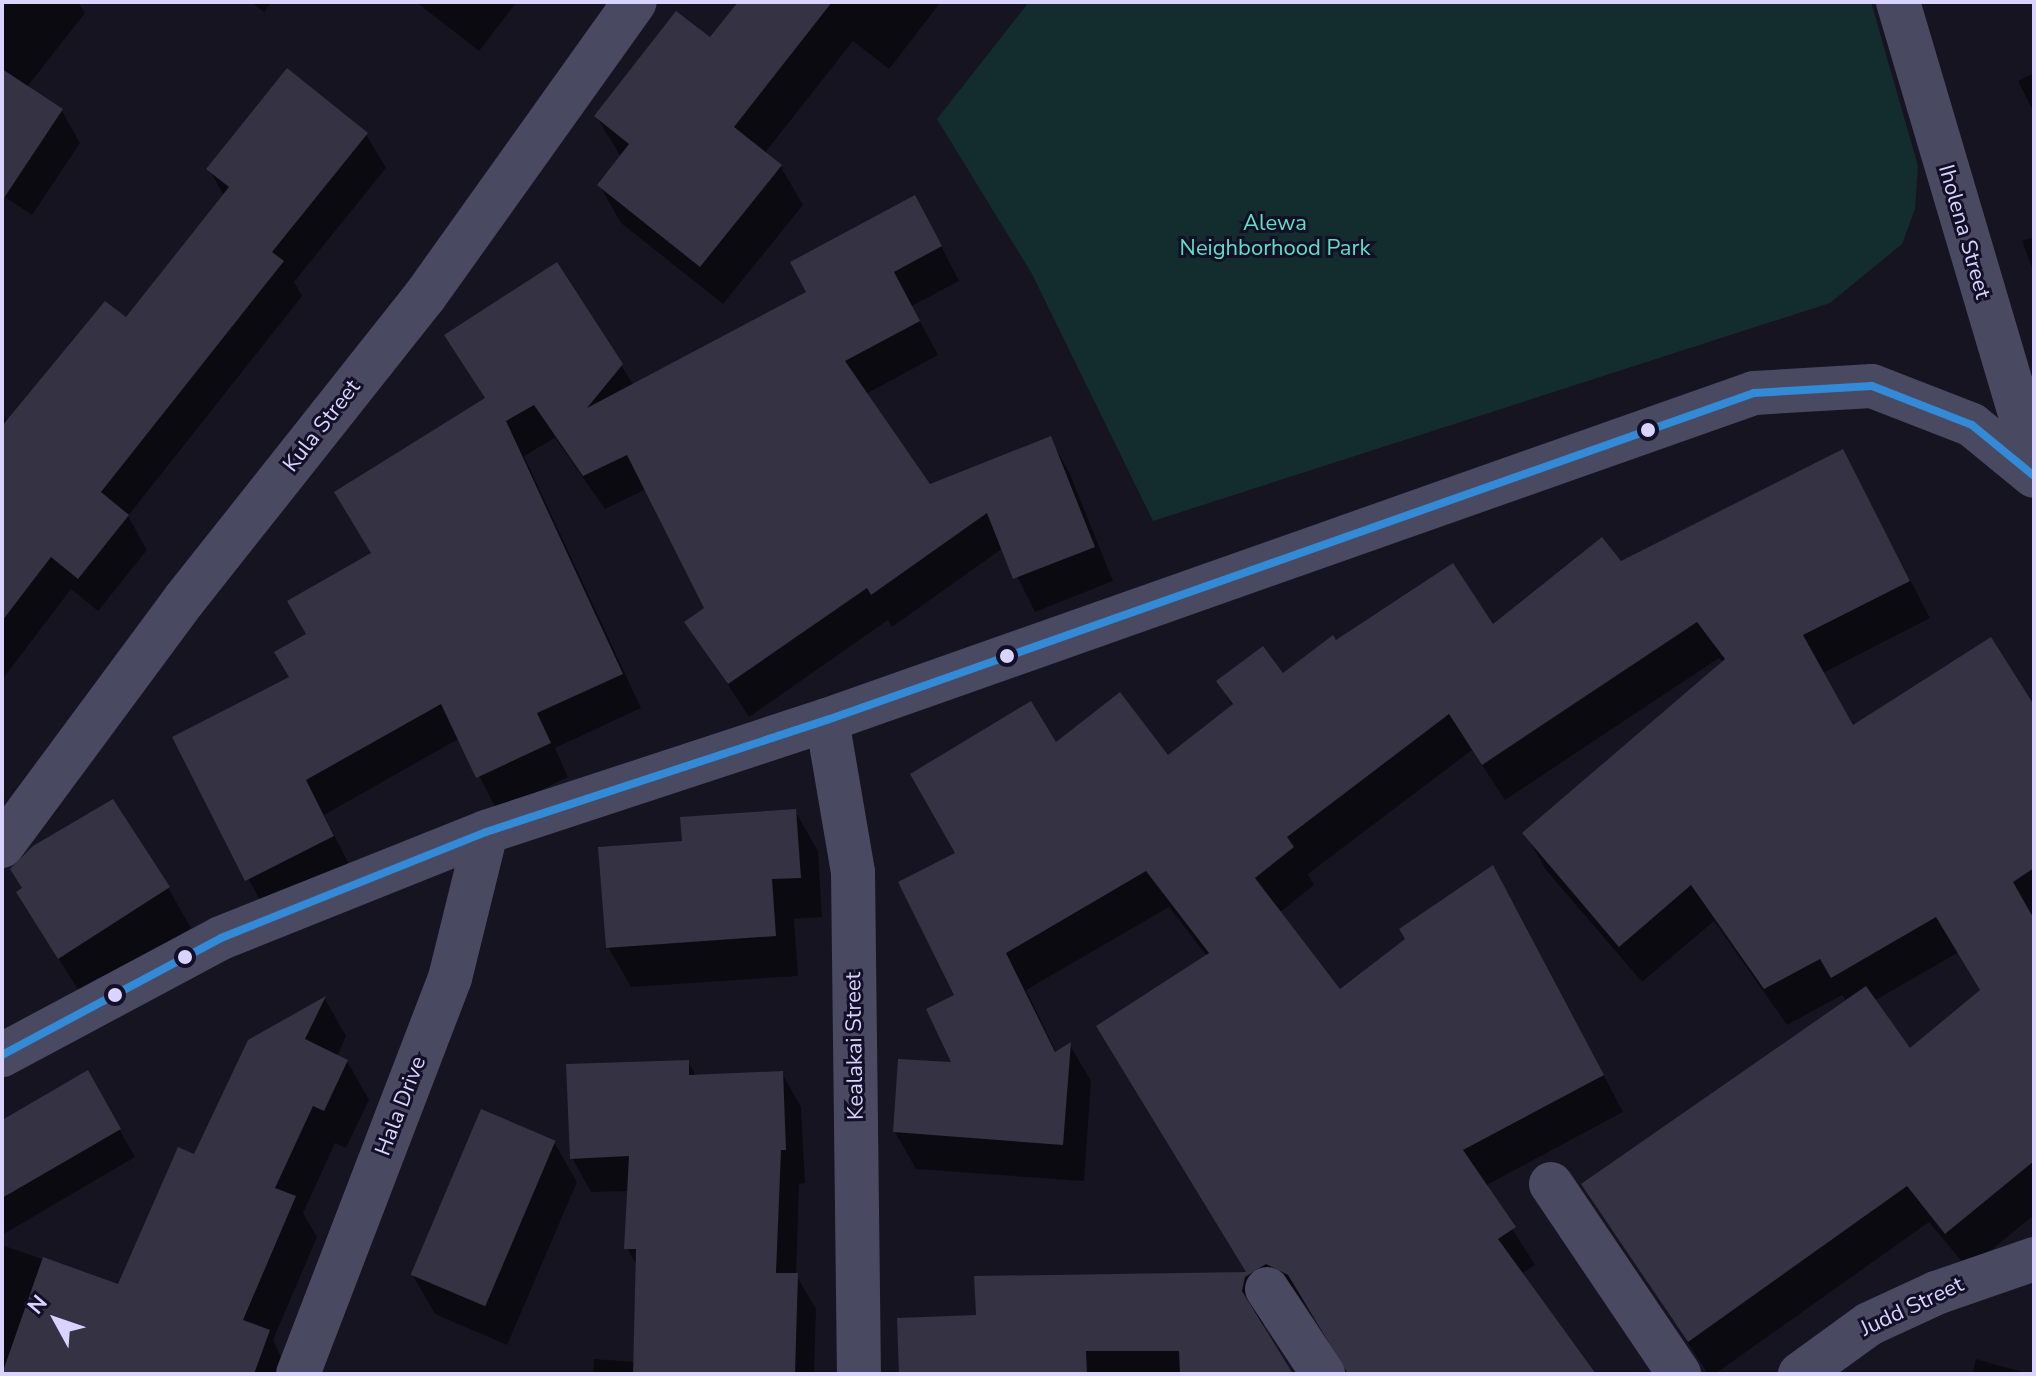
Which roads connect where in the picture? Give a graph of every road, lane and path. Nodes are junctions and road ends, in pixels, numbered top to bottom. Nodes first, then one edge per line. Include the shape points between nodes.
1 (635, 2) edge
2 (1898, 2) edge
3 (2034, 462) edge
4 (2034, 476) edge
5 (827, 720) junction
6 (486, 832) junction
7 (2, 846) edge
8 (2, 1055) edge
9 (1551, 1184) dead end
10 (2034, 1259) edge
11 (1267, 1289) dead end
12 (298, 1374) edge
13 (859, 1374) edge
14 (1323, 1374) edge
15 (1679, 1374) edge
16 (1800, 1374) edge

1 - 7 street, Kula Street via 425,296 184,600
2 - 3 street, Iholena Street
4 - 5 street via 1972,425 1872,386 1754,393
5 - 6 street
5 - 13 street, Kealakai Street via 853,872
6 - 8 street via 221,938
6 - 12 street, Hala Drive via 450,978
9 - 15 street
10 - 16 street, Judd Street via 1936,1293 1869,1324
11 - 14 street

